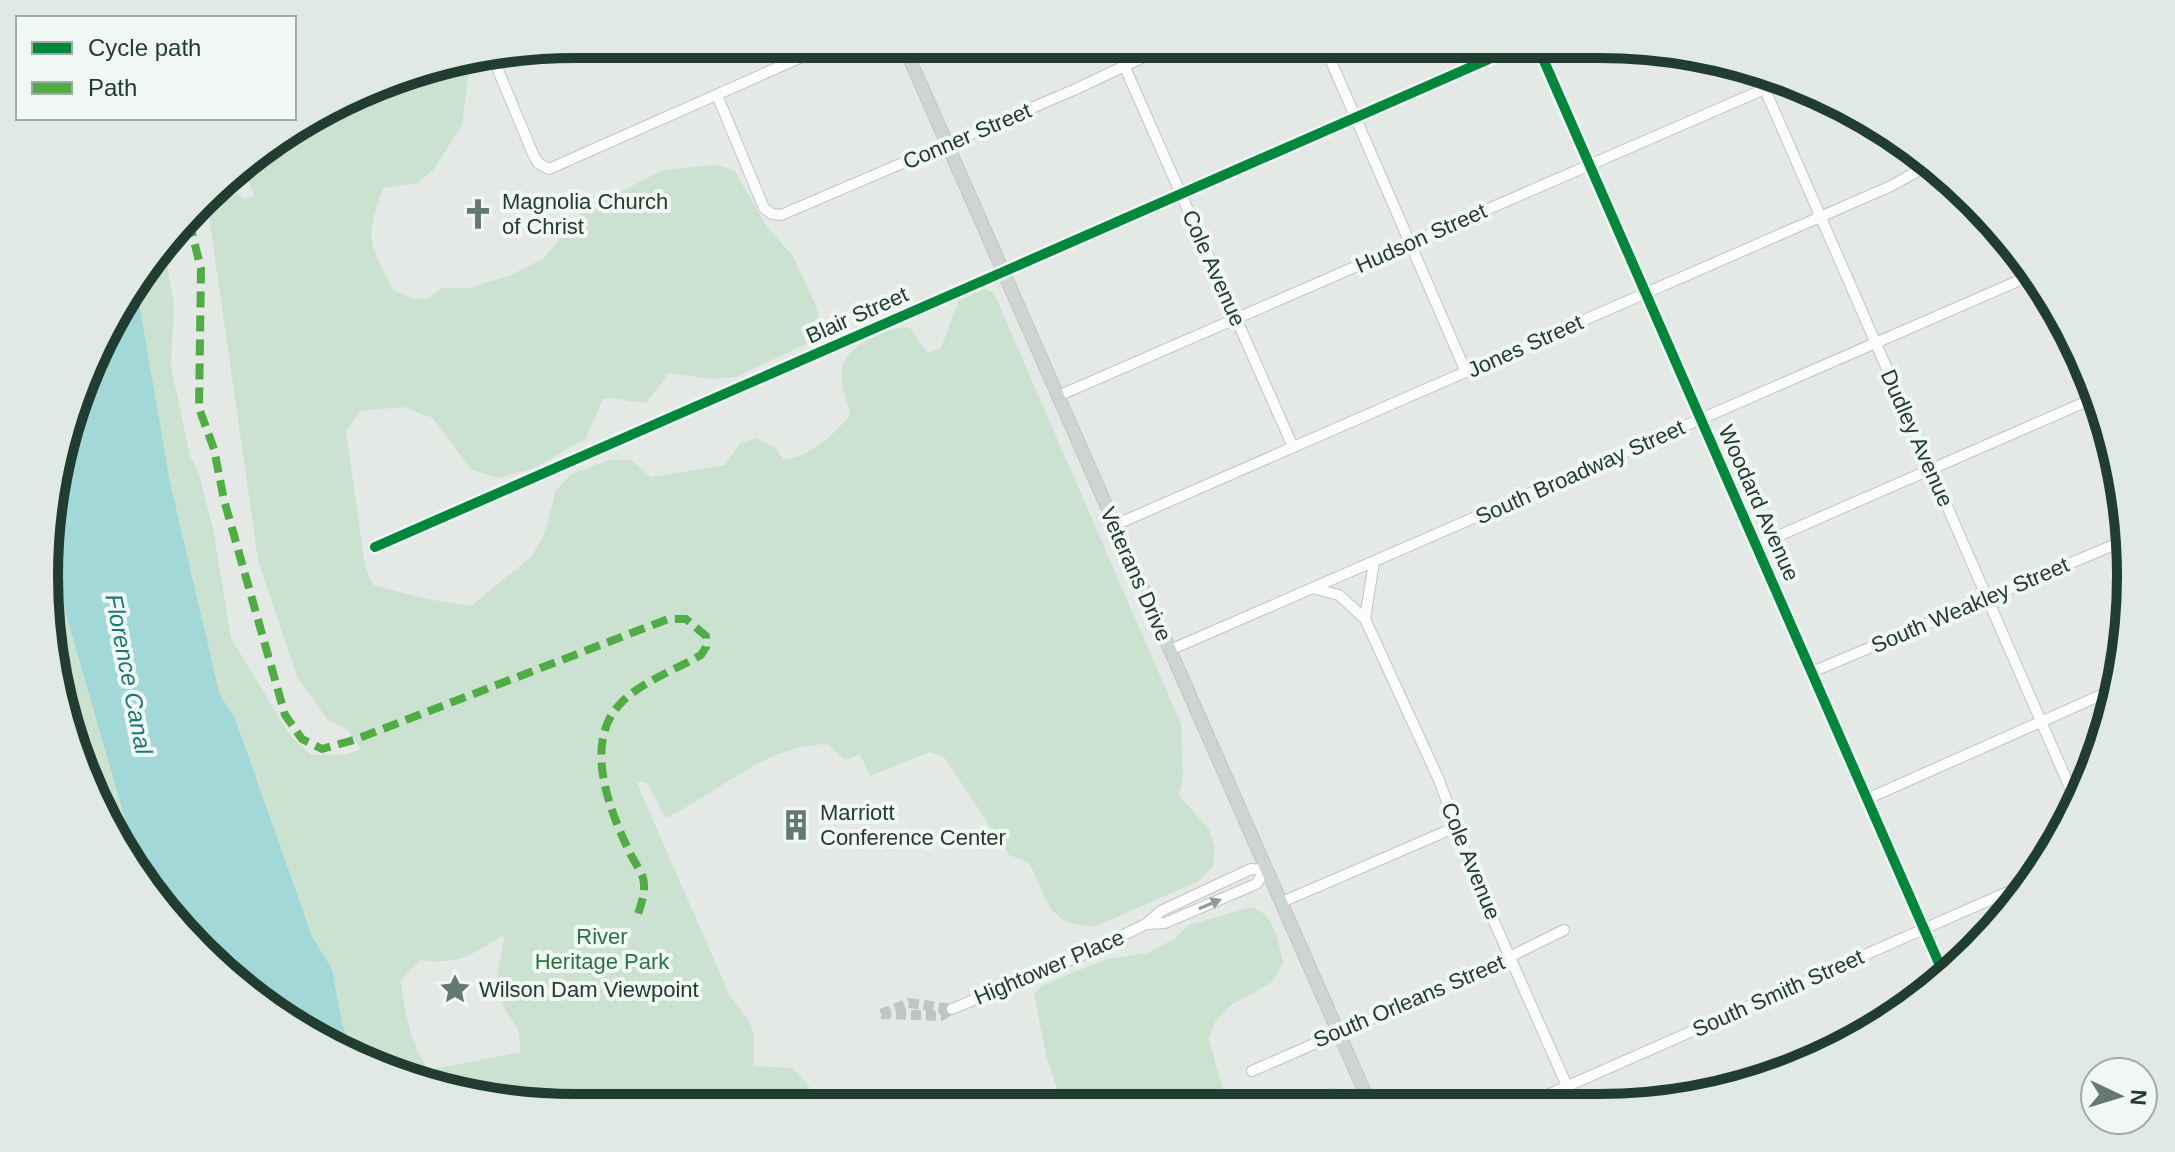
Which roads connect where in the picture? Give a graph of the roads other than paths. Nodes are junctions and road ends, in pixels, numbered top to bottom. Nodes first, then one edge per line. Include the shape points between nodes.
1 (800, 58) edge
2 (909, 58) edge
3 (1121, 58) edge
4 (1140, 58) edge
5 (1329, 58) edge
6 (1492, 58) edge
7 (1543, 58) edge
8 (496, 64) edge
9 (1124, 65) junction
10 (1762, 84) edge
11 (1770, 86) edge
12 (1764, 89) junction
13 (717, 95) junction
14 (1355, 119) junction
15 (947, 143) junction
16 (1589, 165) junction
17 (1920, 170) edge
18 (1181, 195) junction
19 (1820, 217) junction
20 (1409, 243) junction
21 (1004, 272) junction
22 (2023, 279) edge
23 (1646, 293) junction
24 (1236, 319) junction
25 (1875, 343) junction
26 (1466, 372) junction
27 (1058, 396) junction
28 (2087, 401) edge
29 (1700, 420) junction
30 (1293, 447) junction
31 (1931, 469) junction
32 (1115, 525) junction
33 (2116, 544) edge
34 (1755, 546) junction
35 (375, 547) dead end
36 (1374, 562) junction
37 (1307, 591) junction
38 (1987, 598) junction
39 (1365, 619) junction
40 (1170, 650) junction
41 (1812, 672) junction
42 (2103, 694) edge
43 (2041, 722) junction
44 (2071, 790) edge
45 (1869, 798) junction
46 (1456, 827) junction
47 (1266, 870) junction
48 (2010, 891) edge
49 (1282, 902) junction
50 (1926, 928) junction
51 (1564, 930) dead end
52 (1511, 957) junction
53 (1941, 965) edge
54 (952, 1009) dead end
55 (1340, 1033) junction
56 (1252, 1071) dead end
57 (1569, 1085) junction
58 (1366, 1094) edge
59 (1549, 1094) edge
60 (1572, 1094) edge

1 - 13 street
2 - 15 main road, Veterans Drive
3 - 9 street, Cole Avenue
4 - 9 street, Conner Street
5 - 14 street
6 - 14 street, Blair Street
7 - 16 street, Woodard Avenue
8 - 13 street via 533,154 549,169
9 - 15 street, Conner Street
9 - 18 street, Cole Avenue
10 - 12 street, Dudley Avenue
11 - 12 street, Hudson Street
12 - 16 street, Hudson Street
12 - 19 street, Dudley Avenue
13 - 15 street, Conner Street via 764,208 772,214 809,206
14 - 18 street, Blair Street
14 - 20 street
15 - 21 main road, Veterans Drive
16 - 20 street, Hudson Street
16 - 23 street, Woodard Avenue
17 - 19 street, Jones Street
18 - 21 street, Blair Street
18 - 24 street, Cole Avenue
19 - 23 street, Jones Street
19 - 25 street, Dudley Avenue
20 - 24 street, Hudson Street
20 - 26 street
21 - 27 main road, Veterans Drive
21 - 35 street, Blair Street
22 - 25 street, South Broadway Street
23 - 26 street, Jones Street
23 - 29 street, Woodard Avenue
24 - 27 street, Hudson Street
24 - 30 street, Cole Avenue
25 - 29 street, South Broadway Street
25 - 31 street, Dudley Avenue
26 - 30 street, Jones Street
27 - 32 main road, Veterans Drive
28 - 31 street
29 - 34 street, Woodard Avenue
29 - 36 street, South Broadway Street
30 - 32 street, Jones Street
31 - 34 street
31 - 38 street, Dudley Avenue
32 - 40 main road, Veterans Drive
33 - 38 street, South Weakley Street
34 - 41 street, Woodard Avenue
36 - 37 street, South Broadway Street
36 - 39 street
37 - 39 street, Cole Avenue via 1320,588 1339,595
37 - 40 street, South Broadway Street
38 - 41 street, South Weakley Street
38 - 43 street, Dudley Avenue
39 - 46 street, Cole Avenue
40 - 47 main road, Veterans Drive
41 - 45 street, Woodard Avenue
42 - 43 street
43 - 44 street, Dudley Avenue
43 - 45 street
45 - 50 street, Woodard Avenue
46 - 49 street
46 - 52 street, Cole Avenue
47 - 49 main road, Veterans Drive
47 - 54 street, Hightower Place via 1251,869 1085,954
48 - 50 street, South Smith Street
49 - 55 main road, Veterans Drive
50 - 53 street, Woodard Avenue
50 - 57 street, South Smith Street
51 - 52 street, South Orleans Street
52 - 55 street, South Orleans Street
52 - 57 street, Cole Avenue
55 - 56 street, South Orleans Street
55 - 58 main road, Veterans Drive
57 - 59 street, South Smith Street
57 - 60 street, Cole Avenue

